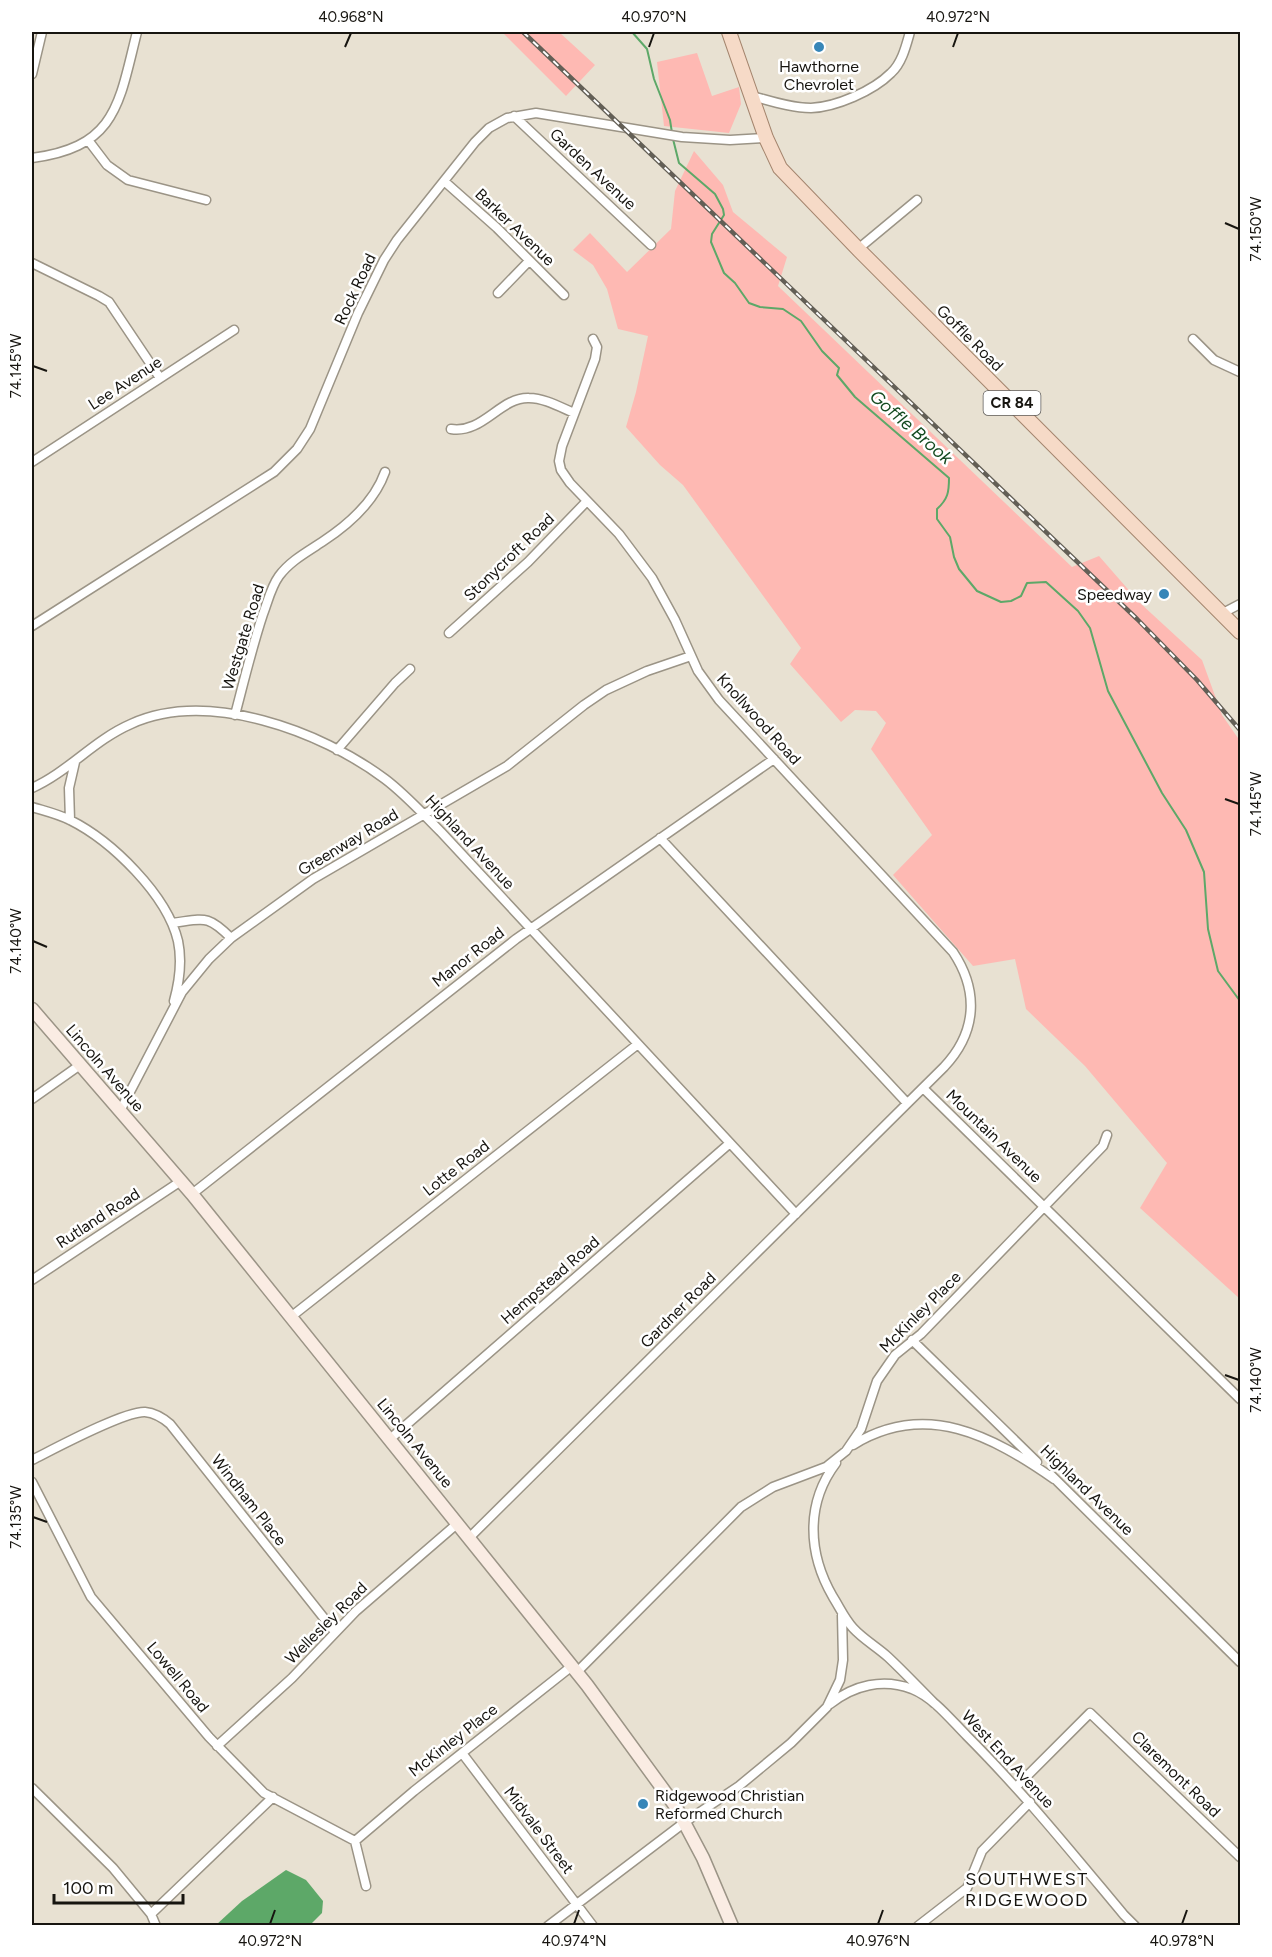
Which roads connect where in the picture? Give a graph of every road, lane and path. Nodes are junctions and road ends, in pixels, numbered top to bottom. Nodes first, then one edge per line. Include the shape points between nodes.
1 (42, 32) edge
2 (137, 32) edge
3 (729, 32) edge
4 (910, 32) edge
5 (32, 74) edge
6 (752, 96) junction
7 (514, 116) junction
8 (766, 138) junction
9 (88, 140) junction
10 (32, 158) edge
11 (444, 181) junction
12 (206, 200) dead end
13 (917, 200) dead end
14 (651, 245) dead end
15 (858, 249) junction
16 (529, 261) junction
17 (32, 262) edge
18 (498, 293) dead end
19 (564, 295) dead end
20 (234, 330) dead end
21 (593, 339) dead end
22 (1193, 339) dead end
23 (1240, 372) edge
24 (160, 378) junction
25 (574, 413) junction
26 (451, 429) dead end
27 (32, 462) edge
28 (385, 472) dead end
29 (587, 501) junction
30 (1240, 604) edge
31 (1221, 614) junction
32 (32, 627) edge
33 (1240, 632) edge
34 (449, 633) dead end
35 (691, 656) junction
36 (410, 669) dead end
37 (235, 715) junction
38 (337, 750) junction
39 (774, 759) junction
40 (75, 762) junction
41 (32, 788) edge
42 (32, 807) edge
43 (424, 814) junction
44 (70, 820) junction
45 (660, 838) junction
46 (172, 923) junction
47 (530, 929) junction
48 (231, 938) junction
49 (32, 1009) edge
50 (171, 1013) junction
51 (638, 1044) junction
52 (80, 1065) junction
53 (922, 1088) junction
54 (32, 1099) edge
55 (907, 1103) junction
56 (120, 1110) junction
57 (1107, 1135) dead end
58 (730, 1143) junction
59 (181, 1181) junction
60 (192, 1194) junction
61 (1044, 1206) junction
62 (796, 1214) junction
63 (32, 1280) edge
64 (292, 1316) junction
65 (912, 1340) junction
66 (1240, 1399) edge
67 (390, 1438) junction
68 (846, 1451) junction
69 (32, 1460) edge
70 (1054, 1479) junction
71 (32, 1482) edge
72 (458, 1523) junction
73 (469, 1538) junction
74 (842, 1614) junction
75 (335, 1632) junction
76 (1240, 1662) edge
77 (574, 1669) junction
78 (934, 1703) junction
79 (827, 1707) junction
80 (217, 1746) junction
81 (462, 1753) junction
82 (1017, 1786) junction
83 (32, 1788) edge
84 (273, 1797) junction
85 (1030, 1802) junction
86 (685, 1822) junction
87 (355, 1841) junction
88 (1240, 1857) edge
89 (366, 1886) dead end
90 (577, 1904) junction
91 (151, 1914) junction
92 (156, 1926) edge
93 (548, 1926) edge
94 (593, 1926) edge
95 (732, 1926) edge
96 (918, 1926) edge
97 (1135, 1926) edge

1 - 5 street
2 - 9 street via 118,103 101,129
3 - 6 main road, Goffle Road
4 - 6 street via 892,73 846,100 811,108
6 - 8 main road, Goffle Road
7 - 8 street, Rock Road via 544,113 701,139
7 - 11 street, Rock Road via 482,134
7 - 14 street, Garden Avenue
8 - 15 main road, Goffle Road / CR 84 via 780,168
9 - 10 street via 68,150
9 - 12 street via 107,165 128,180
11 - 16 street, Barker Avenue
11 - 32 street, Rock Road via 397,240 375,276 310,429 291,456 274,472
13 - 15 street
15 - 31 main road, Goffle Road / CR 84
16 - 18 street
16 - 19 street, Barker Avenue
17 - 24 street via 109,302
20 - 24 street, Lee Avenue
21 - 25 street, Knollwood Road via 597,347 595,360
22 - 23 street via 1214,360
24 - 27 street, Lee Avenue
25 - 26 street via 527,398 514,401 474,426
25 - 29 street, Knollwood Road via 562,446 560,466
28 - 37 street, Westgate Road via 375,495 359,512 279,576 249,660
29 - 34 street, Stonycroft Road via 528,562
29 - 35 street, Knollwood Road via 619,534 652,578
30 - 31 street
31 - 33 main road, Goffle Road / CR 84
35 - 39 street, Knollwood Road via 719,700
35 - 43 street, Greenway Road via 606,690 507,766
36 - 38 street
37 - 38 street, Highland Avenue via 278,725
37 - 40 street, Highland Avenue via 202,711 154,716 112,733
38 - 43 street, Highland Avenue via 386,779
39 - 45 street, Manor Road
39 - 53 street, Knollwood Road via 928,924 963,970 971,1005 968,1029 954,1056
40 - 41 street, Highland Avenue
40 - 44 street via 69,788
42 - 44 street
43 - 47 street, Highland Avenue
43 - 48 street, Greenway Road via 313,879
44 - 46 street via 132,868 157,897
45 - 47 street, Manor Road
45 - 55 street
46 - 48 street via 203,919 217,924
46 - 50 street via 180,963
47 - 51 street, Highland Avenue
47 - 60 street, Manor Road
48 - 50 street, Greenway Road via 195,975
49 - 52 main road, Lincoln Avenue
50 - 56 street, Greenway Road
51 - 58 street, Highland Avenue
51 - 64 street, Lotte Road
52 - 54 street
52 - 56 main road, Lincoln Avenue
53 - 55 street, Mountain Avenue
53 - 61 street, Mountain Avenue
55 - 62 street, Gardner Road
56 - 59 main road, Lincoln Avenue
57 - 61 street, McKinley Place via 1103,1146
58 - 62 street, Highland Avenue
58 - 67 street, Hempstead Road
59 - 60 main road, Lincoln Avenue
59 - 63 street, Rutland Road
60 - 64 main road, Lincoln Avenue
61 - 65 street, McKinley Place
61 - 66 street, Mountain Avenue
62 - 73 street, Gardner Road
64 - 67 main road, Lincoln Avenue
65 - 68 street, McKinley Place via 895,1355 878,1382 861,1429
65 - 70 street, Highland Avenue
67 - 72 main road, Lincoln Avenue
68 - 70 street via 862,1439 892,1429 940,1426 998,1443
68 - 74 street via 820,1490 814,1527 817,1560
68 - 77 street, McKinley Place via 826,1467 773,1487 741,1507
69 - 75 street, Windham Place via 126,1416 146,1412 162,1418
70 - 76 street, Highland Avenue
71 - 80 street, Lowell Road via 91,1597
72 - 73 main road, Lincoln Avenue
72 - 75 street, Wellesley Road
73 - 77 main road, Lincoln Avenue
74 - 78 street
74 - 79 street, West End Avenue via 840,1680
75 - 80 street, Wellesley Road via 292,1678
77 - 81 street, McKinley Place
77 - 86 main road, Lincoln Avenue
78 - 79 street, West End Avenue via 906,1688 876,1684 850,1691
78 - 82 street, West End Avenue
79 - 86 street, West End Avenue via 763,1767
80 - 84 street, Lowell Road
81 - 87 street, McKinley Place
81 - 90 street, Midvale Street
82 - 85 street, West End Avenue
82 - 88 street, Claremont Road via 1090,1713
83 - 91 street via 112,1868
84 - 87 street, Lowell Road
84 - 91 street
85 - 96 street via 982,1851 967,1888
85 - 97 street, West End Avenue
86 - 90 street, West End Avenue
86 - 95 main road, Lincoln Avenue
87 - 89 street
90 - 93 street, West End Avenue
90 - 94 street, Midvale Street
91 - 92 street

